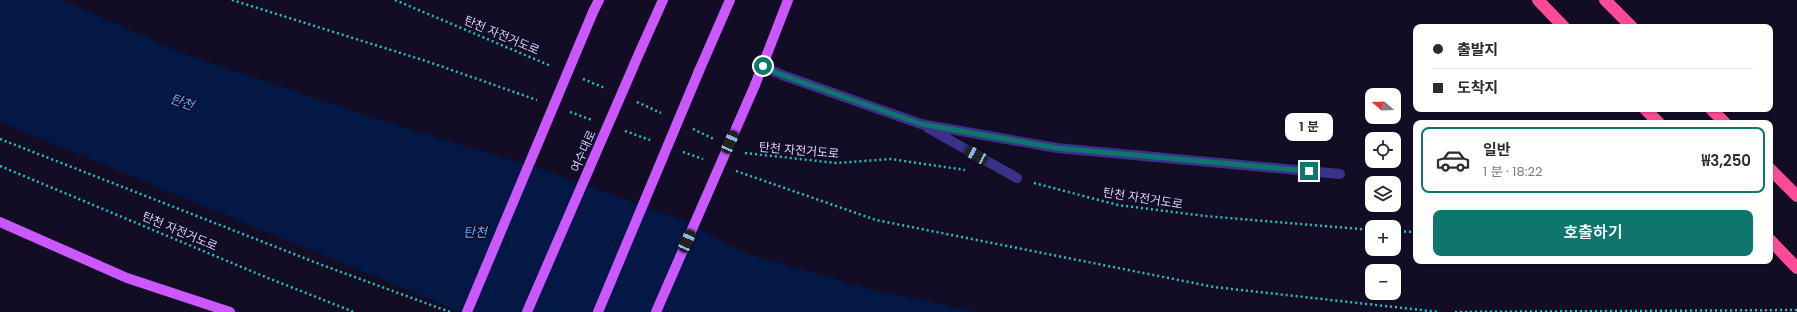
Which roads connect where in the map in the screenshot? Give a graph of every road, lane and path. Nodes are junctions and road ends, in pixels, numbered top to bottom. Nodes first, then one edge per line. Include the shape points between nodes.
1 (232, 0) edge
2 (395, 0) edge
3 (599, 0) edge
4 (663, 0) edge
5 (730, 0) edge
6 (788, 0) edge
7 (1538, 0) edge
8 (1606, 0) edge
9 (1561, 24) edge
10 (1629, 24) edge
11 (763, 66) junction
12 (558, 68) dead end
13 (579, 77) dead end
14 (607, 89) dead end
15 (538, 101) dead end
16 (635, 101) dead end
17 (568, 111) dead end
18 (1648, 112) edge
19 (1714, 112) edge
20 (662, 114) dead end
21 (1655, 120) edge
22 (1722, 120) edge
23 (598, 122) dead end
24 (921, 124) junction
25 (690, 127) dead end
26 (621, 130) dead end
27 (0, 139) edge
28 (651, 140) dead end
29 (717, 140) dead end
30 (681, 151) dead end
31 (744, 153) dead end
32 (703, 159) dead end
33 (0, 166) edge
34 (733, 170) dead end
35 (970, 171) dead end
36 (1773, 172) edge
37 (1340, 174) dead end
38 (1017, 178) joint
39 (1797, 196) edge
40 (0, 222) edge
41 (1365, 229) edge
42 (1401, 231) edge
43 (1413, 232) edge
44 (1773, 243) edge
45 (1797, 268) edge
46 (1797, 310) edge
47 (230, 312) edge
48 (354, 312) edge
49 (450, 312) edge
50 (467, 312) edge
51 (527, 312) edge
52 (598, 312) edge
53 (656, 312) edge
54 (1439, 312) edge
55 (1455, 312) edge

1 - 15 path via 426,61
2 - 12 path, 탄천 자전거도로
3 - 50 main road, bridge
4 - 51 main road, 여수대로, bridge
5 - 52 main road, bridge
6 - 11 main road
7 - 9 highway
8 - 10 highway
11 - 24 lane
11 - 53 main road, bridge
13 - 14 path
16 - 20 path
17 - 23 path
18 - 21 highway
19 - 22 highway
24 - 37 lane via 1057,148
24 - 38 lane
25 - 29 path
26 - 28 path
27 - 49 path via 322,265
30 - 32 path
31 - 35 path, 탄천 자전거도로 via 836,164 891,158
33 - 48 path, 탄천 자전거도로
34 - 54 path via 876,220 1214,287
36 - 39 highway
38 - 41 path, 탄천 자전거도로 via 1118,205 1205,216
40 - 47 main road via 127,278
42 - 43 path
44 - 45 highway
46 - 55 path

